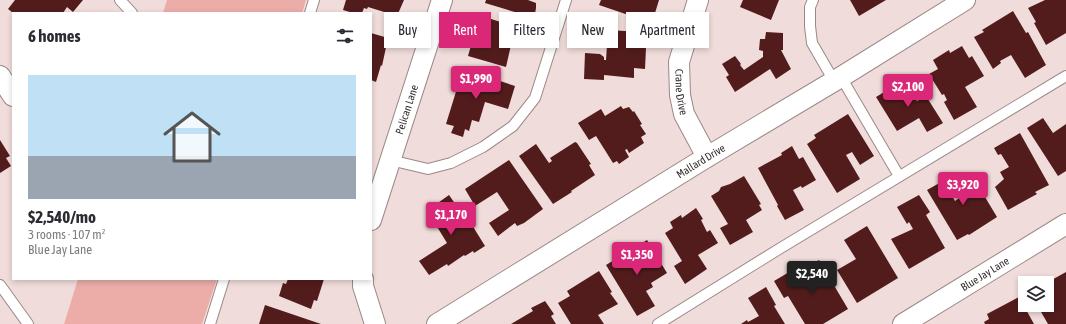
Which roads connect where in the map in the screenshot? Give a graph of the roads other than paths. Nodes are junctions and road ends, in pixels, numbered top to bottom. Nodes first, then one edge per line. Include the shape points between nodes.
1 (120, 0) edge
2 (314, 0) edge
3 (442, 0) edge
4 (566, 0) edge
5 (698, 0) edge
6 (812, 0) edge
7 (965, 0) edge
8 (131, 12) edge
9 (310, 12) edge
10 (0, 76) edge
11 (1066, 76) edge
12 (838, 79) junction
13 (12, 94) edge
14 (707, 157) junction
15 (390, 160) junction
16 (899, 176) junction
17 (372, 217) edge
18 (1066, 224) edge
19 (224, 280) edge
20 (363, 280) edge
21 (0, 286) edge
22 (28, 324) edge
23 (210, 324) edge
24 (375, 324) edge
25 (437, 324) edge
26 (658, 324) edge
27 (903, 324) edge

1 - 8 lane
2 - 9 lane
3 - 15 street, Pelican Lane
4 - 15 lane via 535,98 513,126 483,147 451,163 428,169
5 - 14 street, Crane Drive via 679,62 680,95 684,114
6 - 12 lane via 812,43
7 - 12 street, Mallard Drive
10 - 13 street
11 - 16 lane
12 - 14 street, Mallard Drive
12 - 16 lane
14 - 25 street, Mallard Drive
15 - 17 street, Pelican Lane
16 - 26 lane
18 - 27 street, Blue Jay Lane
19 - 23 lane
20 - 24 street
21 - 22 lane

